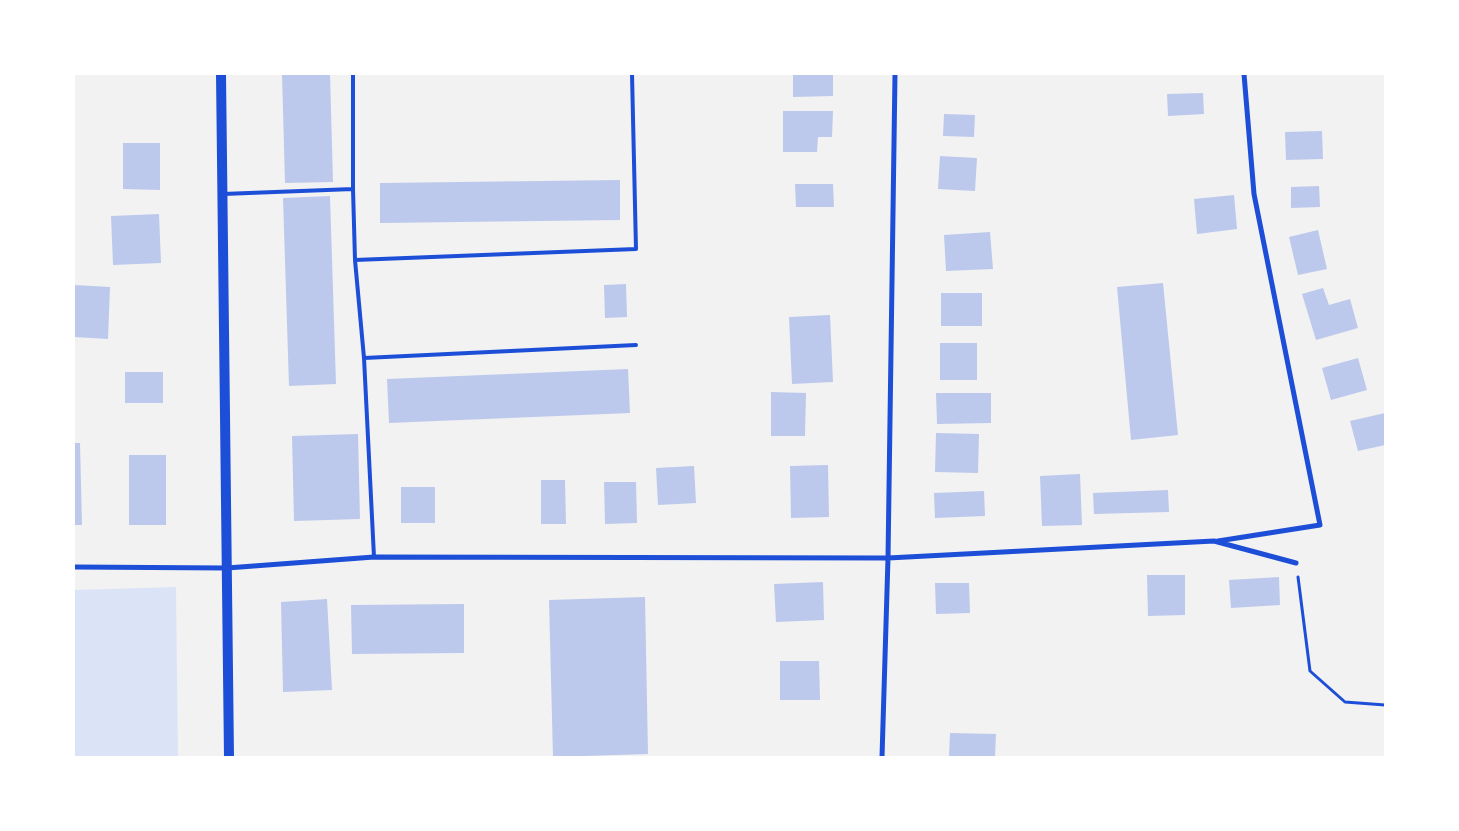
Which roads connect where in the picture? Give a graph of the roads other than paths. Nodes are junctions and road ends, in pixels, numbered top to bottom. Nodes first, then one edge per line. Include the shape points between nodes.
1 (222, 74) edge
2 (352, 74) edge
3 (632, 74) edge
4 (895, 74) edge
5 (1244, 74) edge
6 (353, 189) junction
7 (223, 194) junction
8 (356, 260) junction
9 (636, 345) dead end
10 (364, 358) junction
11 (1214, 541) junction
12 (374, 558) junction
13 (888, 558) junction
14 (1296, 563) road end
15 (74, 567) edge
16 (227, 568) junction
17 (229, 757) edge
18 (882, 757) edge

1 - 7 main road
2 - 6 lane
3 - 8 lane via 636,249
4 - 13 street
5 - 11 street via 1254,194 1320,525
6 - 7 lane
6 - 8 lane
7 - 16 main road
8 - 10 lane
9 - 10 lane
10 - 12 lane
11 - 13 street
11 - 14 street
12 - 13 street
12 - 16 street
13 - 18 street
15 - 16 street
16 - 17 main road

